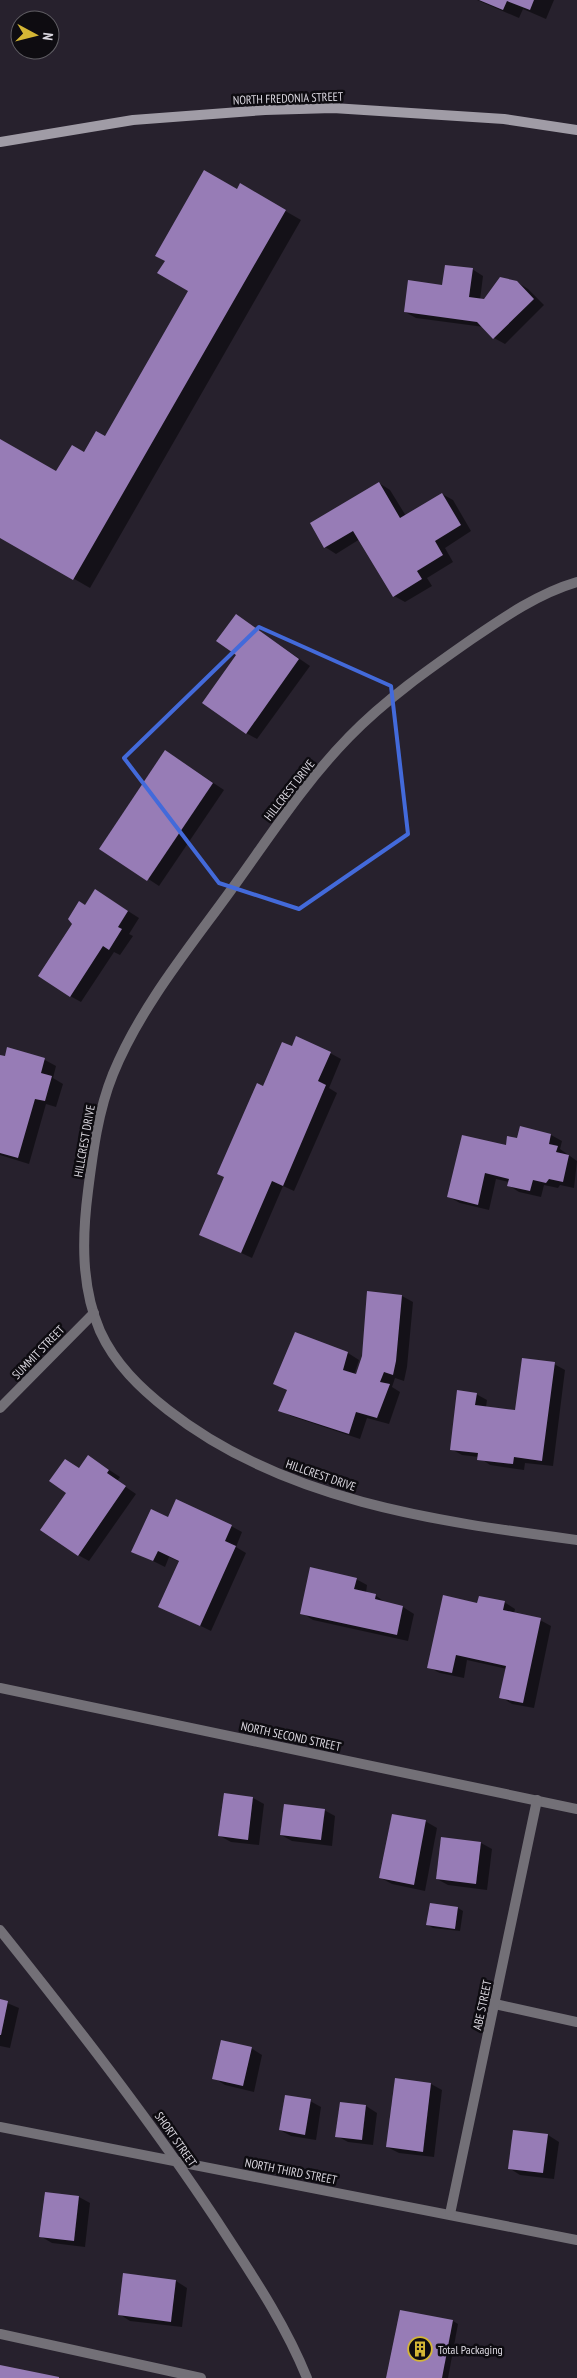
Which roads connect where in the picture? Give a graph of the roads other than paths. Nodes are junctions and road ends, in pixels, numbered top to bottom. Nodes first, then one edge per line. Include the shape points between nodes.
1 (577, 130) edge
2 (0, 142) edge
3 (577, 582) edge
4 (94, 1313) junction
5 (0, 1408) edge
6 (577, 1540) edge
7 (0, 1688) edge
8 (537, 1800) junction
9 (577, 1809) edge
10 (0, 1930) edge
11 (495, 2004) junction
12 (577, 2022) edge
13 (0, 2128) edge
14 (178, 2162) junction
15 (450, 2214) junction
16 (577, 2240) edge
17 (0, 2334) edge
18 (201, 2378) edge
19 (307, 2378) edge

1 - 2 street, NORTH FREDONIA STREET via 504,119 333,108 133,120
3 - 4 street, HILLCREST DRIVE via 558,588 497,622 426,671 350,736 296,798 156,997 113,1074 100,1114 84,1224 87,1288
4 - 5 street, SUMMIT STREET
4 - 6 street, HILLCREST DRIVE via 115,1358 149,1396 184,1423 263,1467 339,1496 426,1518
7 - 8 street, NORTH SECOND STREET
8 - 9 street, NORTH SECOND STREET
8 - 11 street, ABE STREET
10 - 14 street, SHORT STREET via 80,2030
11 - 12 street
11 - 15 street, ABE STREET
13 - 14 street, NORTH THIRD STREET
14 - 15 street, NORTH THIRD STREET
14 - 19 street, SHORT STREET via 271,2305
15 - 16 street, NORTH THIRD STREET
17 - 18 street

